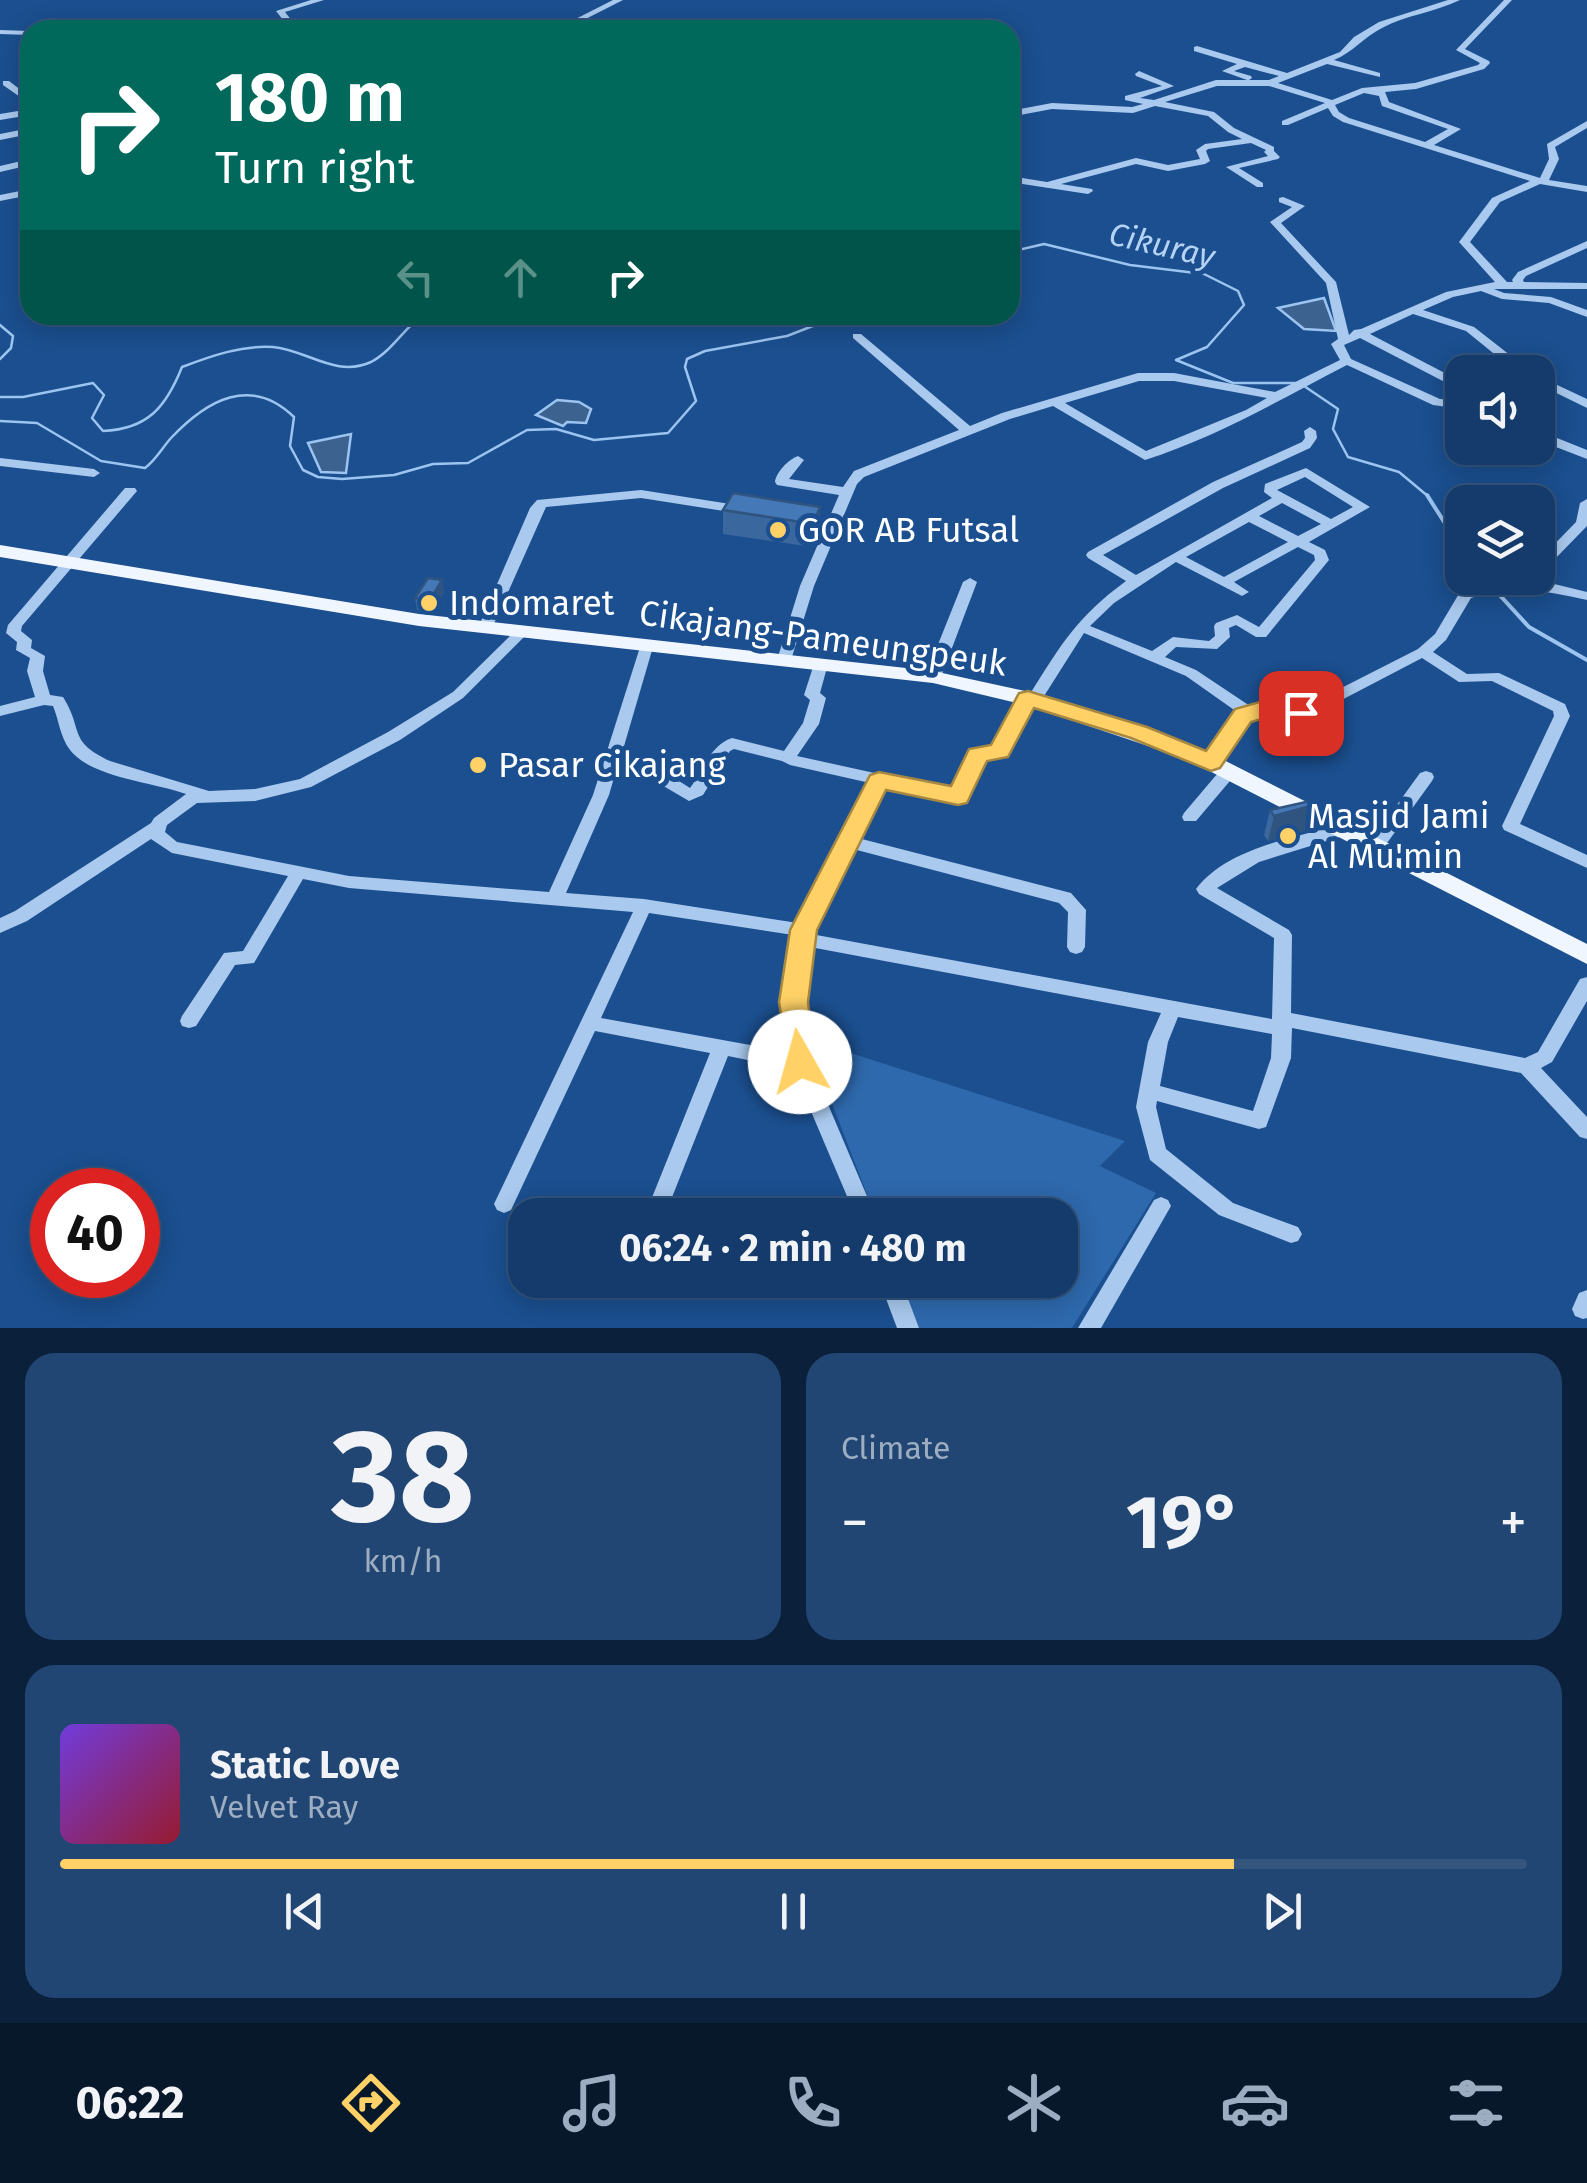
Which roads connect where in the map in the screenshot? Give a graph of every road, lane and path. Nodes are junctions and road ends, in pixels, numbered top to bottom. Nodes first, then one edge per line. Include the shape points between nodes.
1 (320, 0) edge
2 (619, 0) edge
3 (1456, 0) edge
4 (1508, 0) edge
5 (287, 20) edge
6 (578, 20) edge
7 (1198, 49) dead end
8 (1327, 61) junction
9 (1246, 64) junction
10 (1226, 71) junction
11 (1139, 74) dead end
12 (1377, 75) dead end
13 (1288, 76) junction
14 (1265, 83) junction
15 (1170, 86) junction
16 (1371, 89) junction
17 (1382, 102) junction
18 (1331, 103) junction
19 (1148, 104) junction
20 (1370, 108) dead end
21 (1020, 112) edge
22 (1358, 114) dead end
23 (1346, 120) junction
24 (1430, 120) junction
25 (1284, 123) dead end
26 (1587, 124) edge
27 (1401, 136) junction
28 (1252, 140) junction
29 (1428, 144) junction
30 (1220, 145) junction
31 (1233, 165) junction
32 (1020, 181) edge
33 (1541, 181) junction
34 (1047, 185) junction
35 (1260, 185) dead end
36 (1587, 189) edge
37 (1088, 191) dead end
38 (1283, 200) dead end
39 (1587, 244) edge
40 (1504, 285) junction
41 (1522, 286) junction
42 (1587, 286) edge
43 (1482, 288) junction
44 (1411, 310) junction
45 (1587, 314) edge
46 (1358, 332) junction
47 (858, 336) dead end
48 (1344, 339) junction
49 (1501, 355) edge
50 (1347, 362) junction
51 (1445, 378) edge
52 (1555, 388) edge
53 (1277, 396) junction
54 (1055, 402) junction
55 (1445, 403) edge
56 (1587, 404) edge
57 (1310, 431) dead end
58 (968, 432) junction
59 (1555, 443) edge
60 (1587, 456) edge
61 (798, 460) dead end
62 (0, 462) edge
63 (94, 474) dead end
64 (782, 482) junction
65 (130, 491) dead end
66 (848, 492) junction
67 (1282, 498) junction
68 (772, 500) edge
69 (1587, 503) edge
70 (752, 512) edge
71 (1250, 516) junction
72 (810, 521) edge
73 (1329, 523) junction
74 (836, 525) junction
75 (1297, 541) junction
76 (0, 550) edge
77 (1555, 551) edge
78 (1178, 558) junction
79 (67, 562) junction
80 (970, 582) dead end
81 (1138, 582) junction
82 (1224, 582) junction
83 (1555, 588) edge
84 (1242, 592) dead end
85 (1465, 595) edge
86 (1587, 596) edge
87 (485, 628) junction
88 (1081, 628) junction
89 (522, 632) junction
90 (646, 646) junction
91 (1423, 652) junction
92 (1155, 657) junction
93 (784, 660) junction
94 (821, 664) junction
95 (932, 677) junction
96 (1031, 699) junction
97 (44, 700) junction
98 (0, 712) edge
99 (1249, 712) junction
100 (612, 755) junction
101 (788, 756) junction
102 (1220, 767) junction
103 (1426, 777) dead end
104 (879, 780) junction
105 (204, 794) junction
106 (1190, 816) dead end
107 (156, 827) junction
108 (1343, 830) junction
109 (850, 842) junction
110 (1376, 846) junction
111 (1587, 862) edge
112 (299, 872) junction
113 (555, 898) junction
114 (644, 906) junction
115 (0, 926) edge
116 (802, 934) junction
117 (1076, 947) dead end
118 (1587, 955) edge
119 (1587, 984) edge
120 (1172, 1011) junction
121 (190, 1020) dead end
122 (588, 1024) junction
123 (1283, 1024) junction
124 (722, 1047) junction
125 (800, 1062) junction
126 (1527, 1066) junction
127 (1148, 1091) junction
128 (1587, 1130) edge
129 (662, 1198) edge
130 (858, 1198) edge
131 (504, 1204) dead end
132 (1160, 1206) dead end
133 (1291, 1234) dead end
134 (897, 1298) edge
135 (908, 1328) edge
136 (1089, 1328) edge

1 - 5 street via 280,11
2 - 6 street
3 - 8 street via 1374,28
4 - 16 street via 1460,50 1486,62 1481,67 1416,86
7 - 9 street
8 - 12 street
8 - 13 street
9 - 10 street
9 - 13 street
10 - 14 street
10 - 15 street
11 - 15 street
13 - 14 street
14 - 18 street
14 - 19 street via 1212,84
15 - 19 street via 1128,98
16 - 17 street via 1382,94
16 - 18 street
17 - 20 street
17 - 24 street
18 - 23 street
18 - 25 street
19 - 21 street via 1128,111 1052,106
19 - 28 street via 1209,114
22 - 23 street
23 - 27 street
24 - 27 street
24 - 29 street via 1456,130
26 - 33 street via 1550,146 1554,159
27 - 29 street
28 - 30 street
28 - 31 street via 1276,157
29 - 33 street
30 - 31 street
30 - 34 street via 1201,150 1202,162 1168,168 1141,160
31 - 35 street
32 - 34 street
33 - 36 street
33 - 40 street via 1496,200 1464,242
34 - 37 street
38 - 48 street via 1300,206 1275,222 1330,282
39 - 41 street via 1522,274
40 - 41 street
40 - 43 street
41 - 42 street
43 - 44 street
43 - 45 street
44 - 46 street
44 - 49 street via 1470,329
46 - 48 street
46 - 51 street
47 - 58 street
48 - 50 street via 1336,347
50 - 53 street
50 - 55 street
52 - 56 street
53 - 54 street via 1151,374
53 - 54 street via 1145,456
54 - 58 street
57 - 81 street via 1306,445 1092,555
58 - 66 street via 859,474
59 - 60 street
61 - 64 street
62 - 63 street
64 - 66 street
64 - 68 street
65 - 79 street
66 - 74 street
67 - 71 street
67 - 73 street
67 - 73 street via 1269,488 1306,472 1363,505
69 - 77 street via 1582,522
70 - 87 street via 641,494 542,503
71 - 75 street
71 - 78 street
72 - 74 street
73 - 75 street
74 - 93 street via 807,586
75 - 82 street
75 - 92 street via 1322,560 1262,634 1237,618 1221,626 1223,637 1212,646 1173,642
76 - 79 main road, Cikajang-Pameungpeuk
78 - 81 street
78 - 82 street
79 - 87 main road, Cikajang-Pameungpeuk
79 - 97 street via 13,633 25,640 22,650 38,656
80 - 95 street
81 - 88 street
82 - 84 street
83 - 86 street
85 - 91 street via 1447,628
87 - 89 main road, Cikajang-Pameungpeuk
88 - 92 street
88 - 96 street
89 - 90 main road, Cikajang-Pameungpeuk
89 - 105 street via 458,695 305,783 255,795
90 - 93 main road, Cikajang-Pameungpeuk
90 - 100 street
91 - 99 street via 1306,712 1274,706
91 - 111 street via 1464,679 1494,676 1560,708 1510,826
92 - 99 street
93 - 94 main road, Cikajang-Pameungpeuk
94 - 95 main road, Cikajang-Pameungpeuk
94 - 101 street via 812,695 818,698 816,712
95 - 96 main road, Cikajang-Pameungpeuk
96 - 102 main road, Cikajang-Pameungpeuk
96 - 104 street via 1000,751 978,755 958,796
97 - 98 street
97 - 105 street via 62,705 77,749 91,759
99 - 102 street via 1240,717
100 - 101 street via 689,795 728,745
100 - 113 street
101 - 104 street
102 - 106 street
102 - 108 main road, Cikajang-Pameungpeuk
103 - 110 street
104 - 109 street
105 - 107 street
107 - 112 street via 172,848
107 - 115 street
108 - 110 main road, Cikajang-Pameungpeuk
108 - 123 street via 1260,853 1205,888 1283,935
109 - 116 street
109 - 117 street via 1065,898 1077,910
110 - 118 main road, Cikajang-Pameungpeuk
112 - 113 street
112 - 121 street via 248,958 229,959
113 - 114 street
114 - 116 street
114 - 122 street
116 - 120 street
116 - 125 street via 794,1002
119 - 126 street via 1545,1057
120 - 123 street
120 - 127 street
122 - 124 street
122 - 131 street
123 - 126 street
123 - 127 street via 1279,1069 1258,1122
124 - 125 street
124 - 129 street
125 - 130 street
126 - 128 street
127 - 133 street via 1151,1136 1165,1162 1226,1210
132 - 136 street
134 - 135 street

